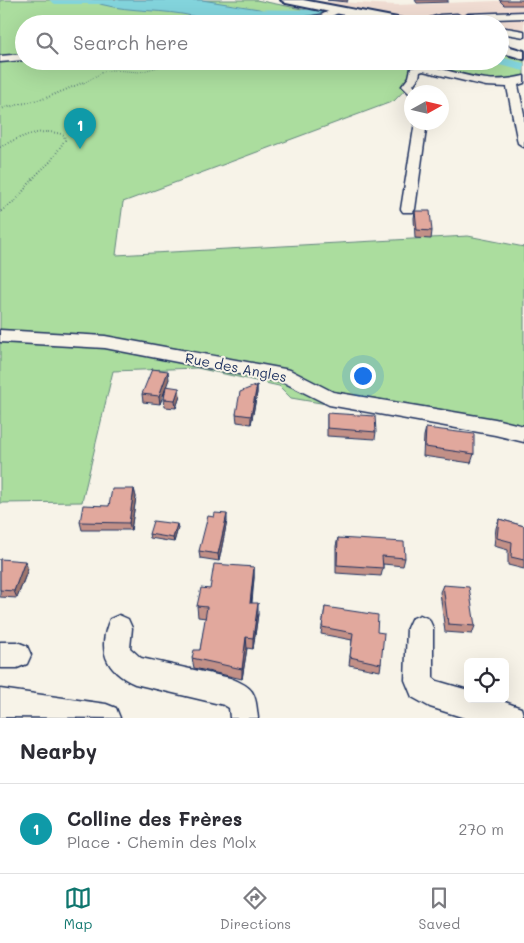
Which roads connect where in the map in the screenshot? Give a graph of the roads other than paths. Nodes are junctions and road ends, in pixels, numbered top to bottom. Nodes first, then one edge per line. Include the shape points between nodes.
1 (282, 1) edge
2 (331, 13) junction
3 (323, 15) edge
4 (342, 15) edge
5 (345, 15) edge
6 (524, 16) edge
7 (509, 17) edge
8 (509, 17) edge
9 (509, 32) edge
10 (524, 34) edge
11 (509, 51) edge
12 (524, 55) edge
13 (15, 58) edge
14 (0, 59) edge
15 (415, 70) edge
16 (432, 70) edge
17 (524, 79) edge
18 (512, 84) junction
19 (408, 85) edge
20 (421, 130) edge
21 (524, 143) edge
22 (408, 210) dead end
23 (0, 336) edge
24 (524, 434) edge
25 (119, 628) dead end
26 (420, 628) dead end
27 (0, 703) edge
28 (524, 706) edge
29 (106, 718) edge
30 (244, 718) edge
31 (513, 718) edge

1 - 2 main road
2 - 3 street
2 - 4 main road
2 - 5 main road
6 - 7 street
6 - 8 street
9 - 10 street
11 - 12 main road
13 - 14 street
15 - 19 street
16 - 18 street via 491,84
17 - 18 street
18 - 21 street
20 - 22 street
23 - 24 street, Rue des Angles via 105,342 290,377 328,398
25 - 30 street via 116,649 121,659 135,670 230,692 242,700
26 - 31 street via 419,680 422,687 430,693
27 - 29 street
28 - 31 street

